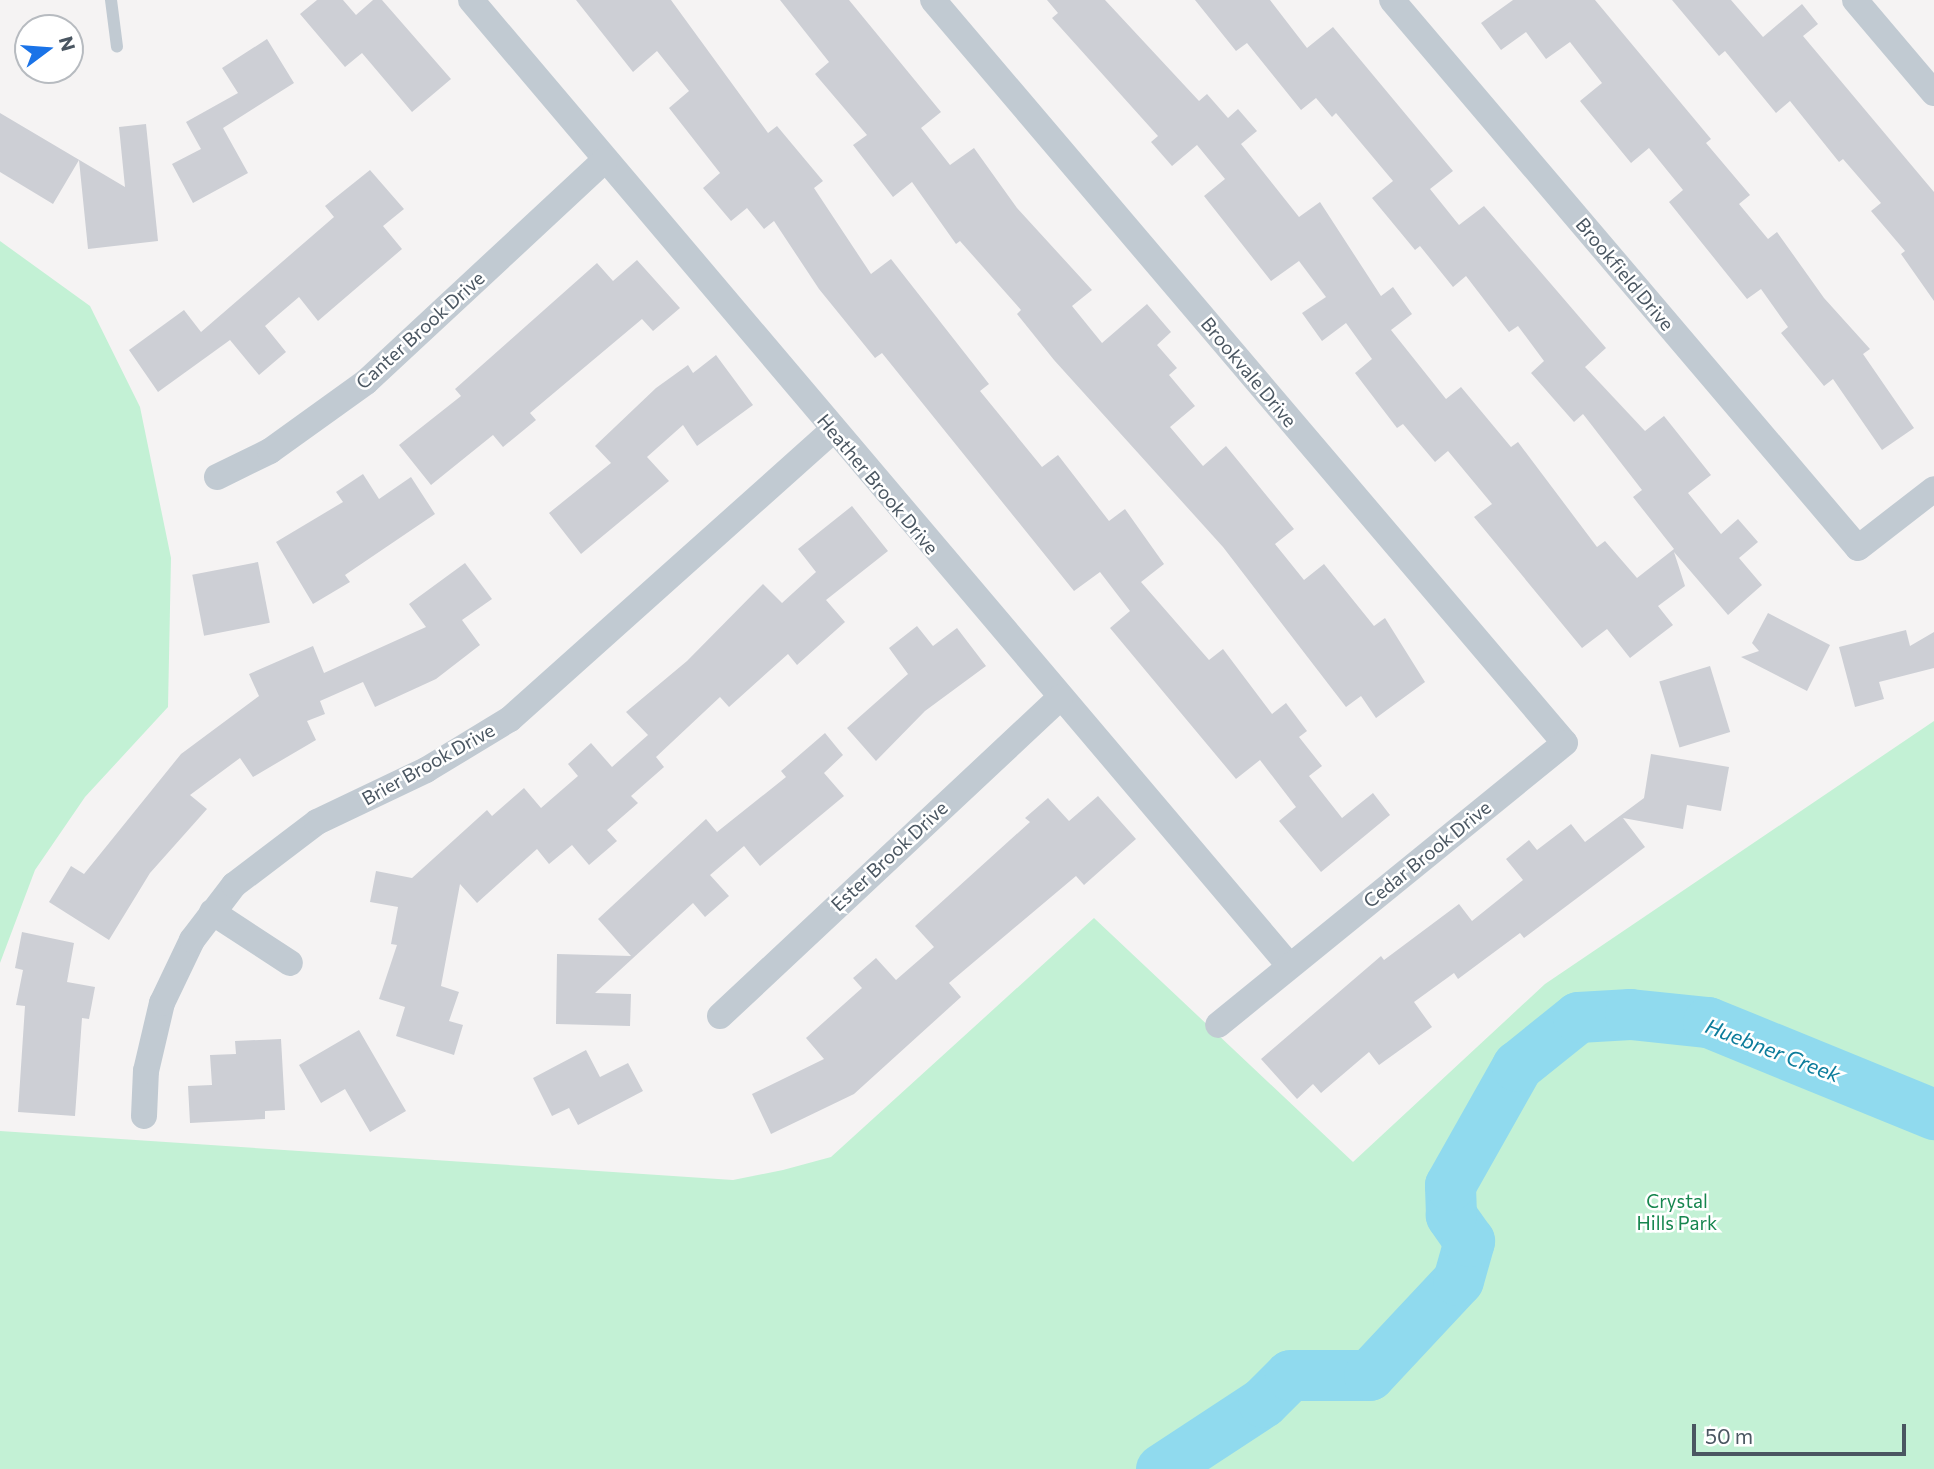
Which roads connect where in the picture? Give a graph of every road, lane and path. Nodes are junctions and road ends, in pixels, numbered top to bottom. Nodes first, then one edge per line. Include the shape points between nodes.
1 (111, 0) edge
2 (471, 0) edge
3 (933, 0) edge
4 (1392, 0) edge
5 (1855, 0) edge
6 (117, 47) dead end
7 (1934, 93) edge
8 (605, 160) junction
9 (832, 431) junction
10 (217, 477) dead end
11 (1934, 489) edge
12 (1060, 698) junction
13 (1565, 743) joint
14 (212, 912) junction
15 (290, 963) dead end
16 (1288, 964) junction
17 (720, 1016) dead end
18 (1218, 1025) dead end
19 (144, 1116) dead end

1 - 6 lane
2 - 8 street, Heather Brook Drive
3 - 13 street, Brookvale Drive
4 - 11 street, Brookfield Drive via 1858,548
5 - 7 street
8 - 9 street, Heather Brook Drive
8 - 10 street, Canter Brook Drive via 366,382 280,444
9 - 12 street, Heather Brook Drive
9 - 14 street, Brier Brook Drive via 510,719 426,770 287,840
12 - 16 street, Heather Brook Drive
12 - 17 street, Ester Brook Drive
13 - 16 street, Cedar Brook Drive
14 - 15 street
14 - 19 street, Brier Brook Drive via 162,1003 146,1071
16 - 18 street, Cedar Brook Drive

